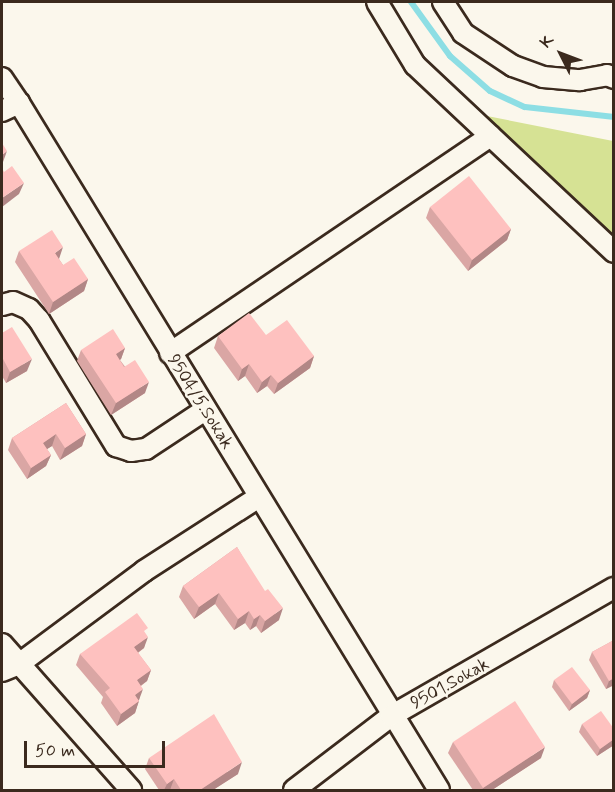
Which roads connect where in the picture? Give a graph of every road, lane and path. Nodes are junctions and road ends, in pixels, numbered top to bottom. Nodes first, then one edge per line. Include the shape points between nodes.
1 (376, 2) edge
2 (443, 2) edge
3 (2, 78) edge
4 (614, 78) edge
5 (10, 107) edge
6 (490, 136) junction
7 (614, 252) edge
8 (2, 305) edge
9 (170, 353) junction
10 (206, 410) junction
11 (258, 497) junction
12 (614, 588) edge
13 (2, 644) edge
14 (10, 667) edge
15 (391, 716) junction
16 (131, 790) edge
17 (294, 790) edge
18 (439, 790) edge

1 - 6 street via 415,65
2 - 4 street via 463,33 513,66 543,77
3 - 5 street, 9504/5.Sokak
5 - 9 street, 9504/5.Sokak
6 - 7 street
6 - 9 street
8 - 10 street via 14,302 29,309 39,320 116,446 130,451 146,449
9 - 10 street, 9504/5.Sokak
10 - 11 street, 9504/5.Sokak
11 - 14 street via 144,571
11 - 15 street, 9504/5.Sokak
12 - 15 street, 9501.Sokak
13 - 14 street
14 - 16 street
15 - 17 street, 9501.Sokak
15 - 18 street, 9504/5.Sokak

